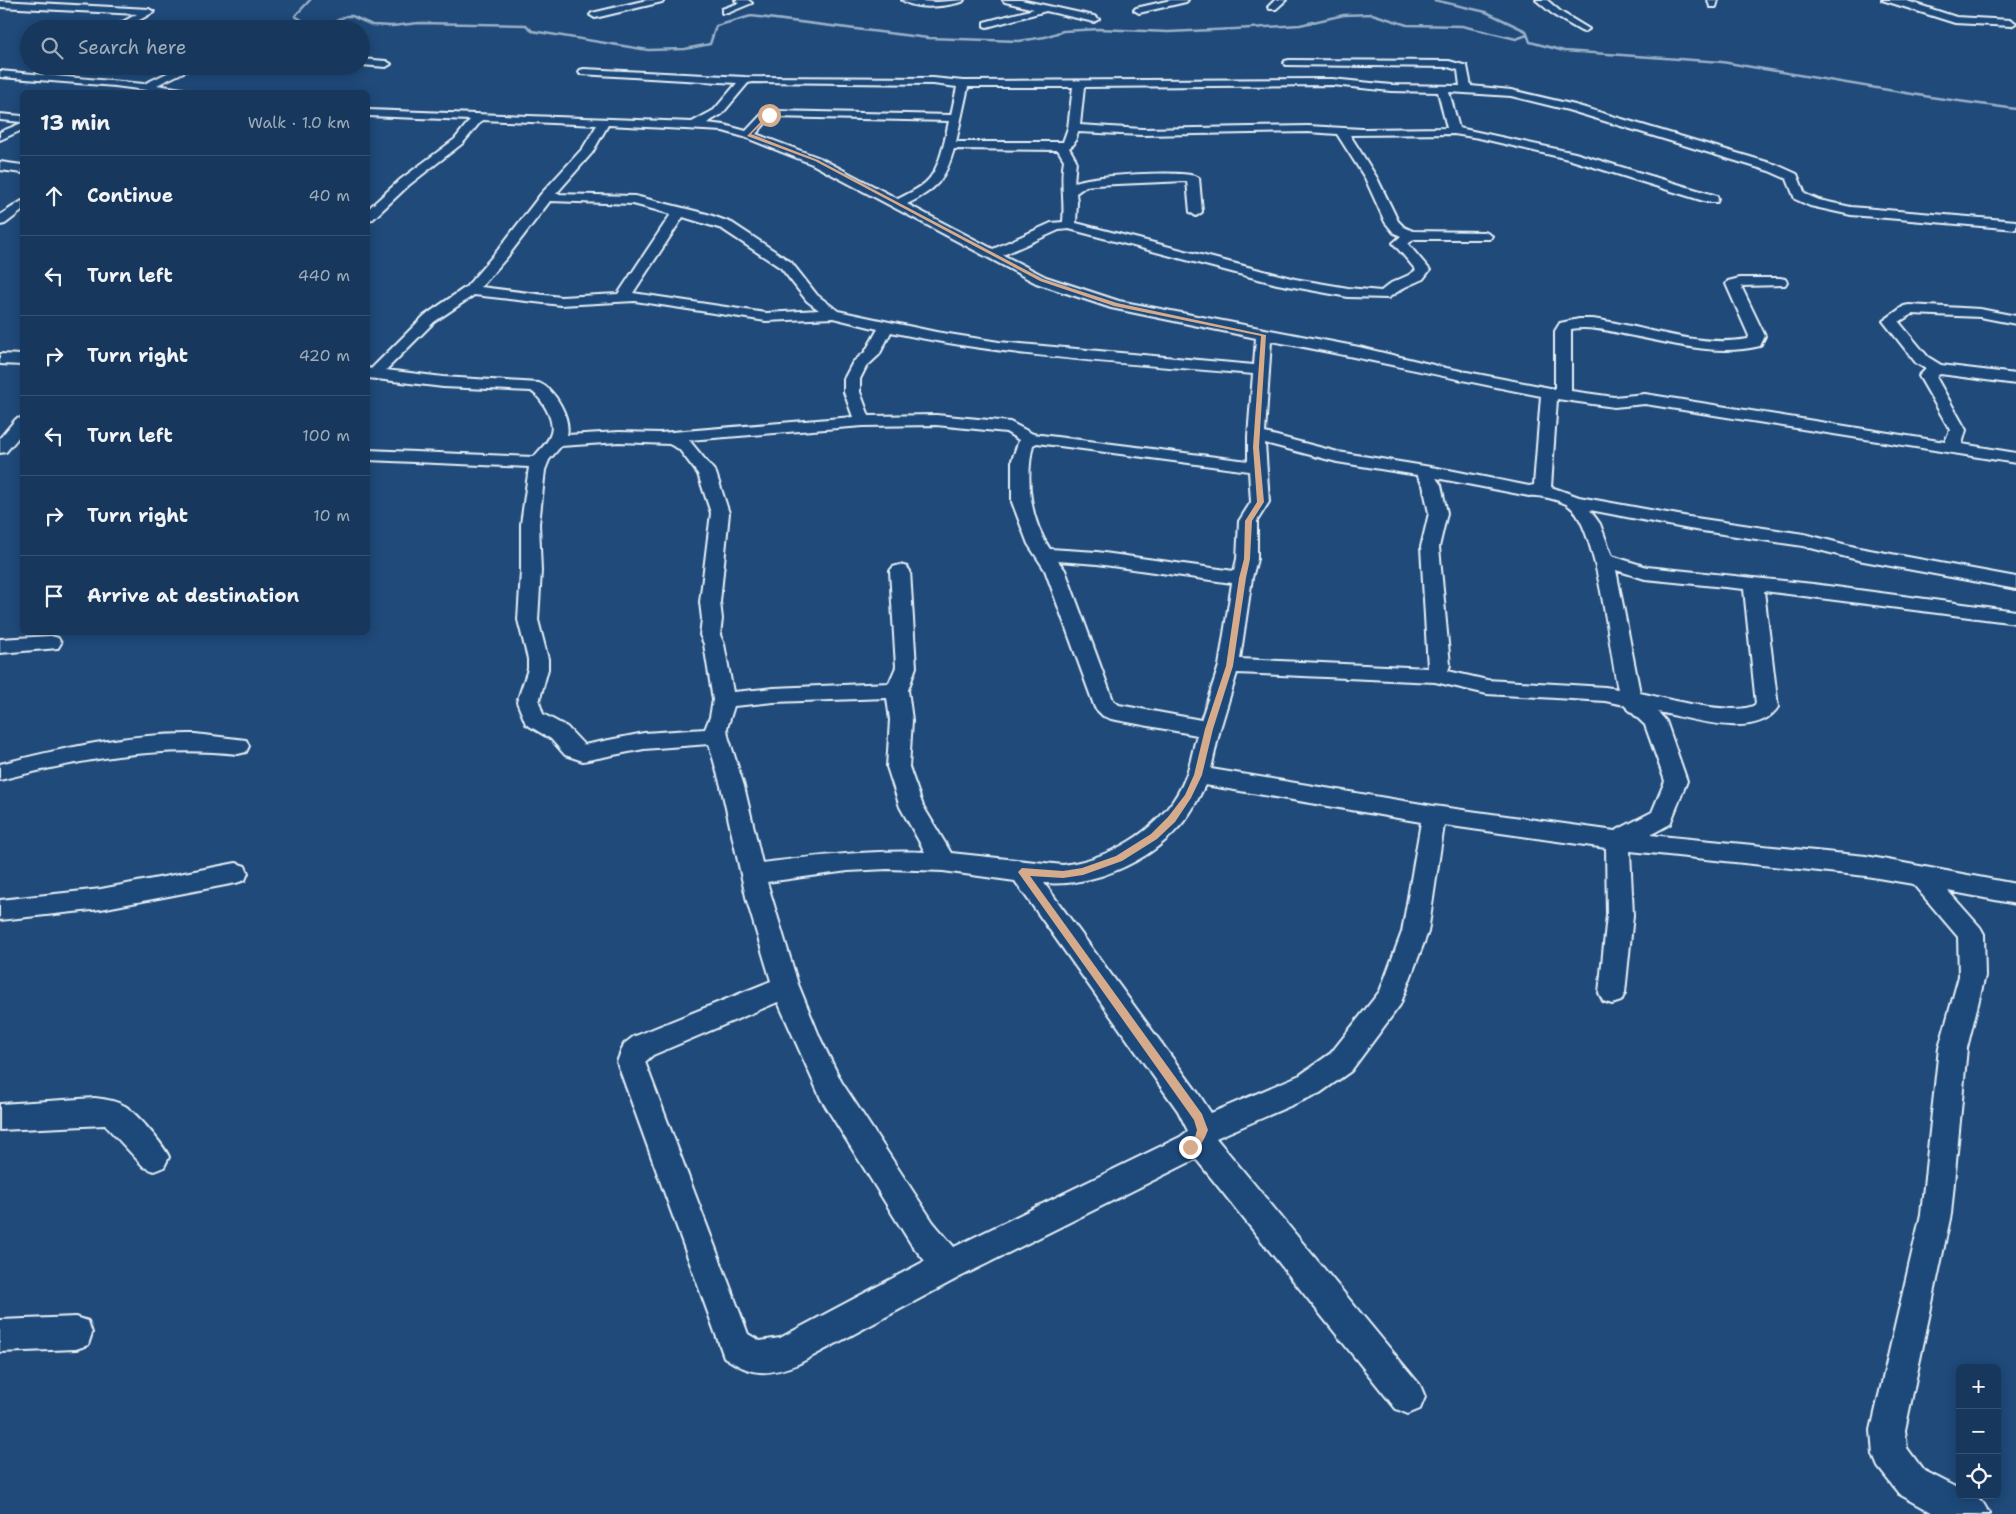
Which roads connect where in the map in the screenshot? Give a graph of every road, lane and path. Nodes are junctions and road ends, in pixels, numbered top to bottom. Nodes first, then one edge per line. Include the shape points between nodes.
1 (659, 0) edge
2 (740, 0) edge
3 (907, 0) edge
4 (958, 0) edge
5 (1008, 0) edge
6 (1143, 0) edge
7 (1183, 0) edge
8 (1541, 0) edge
9 (1887, 0) edge
10 (1168, 3) junction
11 (1913, 3) edge
12 (0, 4) edge
13 (1047, 8) junction
14 (1139, 10) dead end
15 (725, 11) dead end
16 (595, 15) dead end
17 (1094, 19) dead end
18 (133, 20) edge
19 (2011, 23) dead end
20 (987, 24) dead end
21 (1584, 29) dead end
22 (1289, 62) dead end
23 (370, 63) edge
24 (386, 64) dead end
25 (584, 72) dead end
26 (0, 74) edge
27 (20, 75) edge
28 (22, 75) edge
29 (171, 75) edge
30 (745, 80) junction
31 (115, 83) junction
32 (963, 84) junction
33 (1079, 84) junction
34 (145, 87) junction
35 (1442, 88) junction
36 (1466, 89) junction
37 (99, 90) edge
38 (167, 90) edge
39 (370, 114) edge
40 (0, 117) edge
41 (955, 118) junction
42 (20, 119) edge
43 (477, 119) junction
44 (604, 122) junction
45 (696, 125) junction
46 (20, 127) edge
47 (1074, 128) junction
48 (1341, 131) junction
49 (1454, 131) junction
50 (748, 135) junction
51 (0, 136) edge
52 (948, 145) junction
53 (1062, 147) junction
54 (0, 166) edge
55 (20, 169) edge
56 (1069, 192) junction
57 (546, 197) junction
58 (1712, 199) dead end
59 (898, 204) junction
60 (20, 209) edge
61 (679, 212) junction
62 (1196, 212) dead end
63 (370, 214) edge
64 (0, 221) edge
65 (1068, 225) junction
66 (2016, 225) edge
67 (1411, 235) junction
68 (1485, 236) dead end
69 (991, 254) junction
70 (1780, 282) dead end
71 (472, 290) junction
72 (624, 296) junction
73 (833, 314) junction
74 (2016, 320) edge
75 (887, 326) junction
76 (1264, 335) junction
77 (0, 359) edge
78 (20, 360) edge
79 (1937, 369) junction
80 (1260, 370) junction
81 (371, 373) edge
82 (2016, 380) edge
83 (1556, 394) junction
84 (863, 421) junction
85 (20, 425) edge
86 (1256, 436) junction
87 (661, 438) junction
88 (8, 439) edge
89 (1030, 439) junction
90 (556, 442) junction
91 (1952, 447) junction
92 (370, 455) edge
93 (2016, 458) edge
94 (538, 462) junction
95 (1257, 467) junction
96 (1423, 471) junction
97 (1542, 489) junction
98 (1576, 502) junction
99 (1043, 554) junction
100 (1604, 560) junction
101 (900, 571) dead end
102 (1242, 578) junction
103 (1751, 583) junction
104 (2016, 583) edge
105 (2016, 617) edge
106 (51, 644) dead end
107 (0, 646) edge
108 (1230, 666) junction
109 (1435, 675) junction
110 (897, 690) junction
111 (1631, 699) junction
112 (724, 700) junction
113 (1209, 729) junction
114 (716, 736) junction
115 (238, 746) dead end
116 (0, 772) edge
117 (1198, 775) junction
118 (1434, 815) junction
119 (1618, 841) junction
120 (944, 862) junction
121 (1022, 872) junction
122 (236, 873) dead end
123 (752, 874) junction
124 (1921, 877) junction
125 (2016, 894) edge
126 (0, 910) edge
127 (786, 987) junction
128 (1612, 993) dead end
129 (0, 1117) edge
130 (1201, 1135) junction
131 (154, 1157) dead end
132 (949, 1266) junction
133 (76, 1332) dead end
134 (0, 1336) edge
135 (1408, 1397) dead end
136 (1971, 1514) edge

1 - 16 street
2 - 15 street via 746,4
3 - 4 street via 937,5
5 - 13 street
6 - 10 street
7 - 10 street
8 - 21 street
9 - 11 street
10 - 14 street
11 - 19 street via 1955,20
12 - 18 street via 149,12
13 - 17 street
13 - 20 street
22 - 36 street via 1449,64 1463,68
23 - 24 street
25 - 30 street
26 - 27 street
28 - 31 street
29 - 34 street
30 - 32 street
30 - 45 street via 718,112
31 - 34 street
31 - 37 street
32 - 33 street
32 - 41 street
33 - 35 street via 1332,82 1391,88
33 - 47 street
34 - 38 street
35 - 36 street
35 - 49 street
36 - 66 street via 1511,93 1571,107 1773,168 1793,177 1799,196 1815,203 1851,211
39 - 43 street
40 - 42 street
41 - 50 street via 774,114 766,116
41 - 52 street
43 - 44 street
43 - 63 street via 454,145 405,182
44 - 45 street
44 - 57 street via 588,150
45 - 50 street
46 - 51 street
47 - 48 street via 1142,132
47 - 53 street via 1068,144
48 - 49 street
48 - 67 street via 1371,178 1392,222 1399,230
49 - 58 street via 1571,156
50 - 59 street via 816,160
52 - 53 street
52 - 59 street via 933,184
53 - 56 street via 1070,160
54 - 55 street
56 - 62 street via 1082,183 1094,181 1193,178
56 - 65 street
57 - 61 street via 630,199
57 - 71 street
59 - 69 street
60 - 64 street
61 - 72 street
61 - 73 street via 727,226 786,265 812,298
65 - 67 street via 1276,279 1377,295 1390,293 1397,285 1421,274 1423,270 1400,243
65 - 69 street via 1056,226
67 - 68 street
69 - 76 street via 1041,280 1116,305
70 - 83 street via 1733,284 1757,336 1755,343 1744,346 1602,325 1575,322 1565,326
71 - 72 street via 561,301
71 - 81 street via 429,319
72 - 73 street via 766,317
73 - 75 street
74 - 79 street via 1980,313 1910,309 1890,321 1922,360
75 - 80 street via 999,347
75 - 84 street via 871,355 859,365 852,378 852,392
76 - 80 street
76 - 83 street
77 - 78 street
79 - 82 street
79 - 91 street via 1927,376 1958,430
80 - 86 street
81 - 90 street via 443,382 533,386 543,392 560,418
83 - 91 street via 1614,402 1645,399
83 - 97 street
84 - 87 street
84 - 89 street via 936,420 1010,427
85 - 88 street
86 - 95 street
86 - 96 street via 1337,457
87 - 90 street via 606,437
87 - 112 street via 679,442 695,456 708,473 720,513 710,602 710,635
89 - 95 street
89 - 99 street via 1025,444 1021,460 1021,502
90 - 94 street
91 - 93 street
92 - 94 street
94 - 114 street via 530,524 532,571 528,620 538,659 528,702 534,719 583,753 644,741
95 - 102 street via 1260,502 1248,521 1248,552
96 - 97 street via 1529,492
96 - 109 street via 1432,485 1438,513 1430,547 1440,665
97 - 98 street
98 - 100 street via 1591,524
98 - 104 street via 1804,540 1858,554
99 - 102 street
99 - 113 street via 1055,570 1106,708 1118,713
100 - 103 street via 1645,573
100 - 111 street
101 - 110 street via 906,667
102 - 108 street
103 - 105 street
103 - 111 street via 1755,592 1767,707 1756,716 1730,718
106 - 107 street
108 - 109 street
108 - 113 street
109 - 111 street via 1487,687 1605,694
110 - 112 street
110 - 120 street via 901,720 898,767 912,807
111 - 119 street via 1655,721 1676,781 1662,818
112 - 114 street
113 - 117 street
114 - 123 street
115 - 116 street via 182,742 152,744
117 - 118 street
117 - 121 street via 1172,820 1154,836 1119,858 1083,872 1063,875
118 - 119 street
118 - 130 street via 1415,932 1391,997 1341,1062 1310,1084
119 - 124 street via 1866,866
119 - 128 street via 1620,915
120 - 121 street
120 - 123 street via 848,862
121 - 130 street via 1188,1102 1198,1117
122 - 126 street via 101,899
123 - 127 street via 768,937
124 - 125 street
124 - 136 street via 1971,934 1972,976 1953,1048 1936,1214 1888,1430 1890,1455 1911,1482
127 - 132 street via 831,1090 907,1212
127 - 132 street via 643,1046 634,1053 631,1062 736,1345 750,1356 767,1358 786,1352
129 - 131 street via 106,1112 116,1116
130 - 132 street via 1181,1151
130 - 135 street
133 - 134 street

